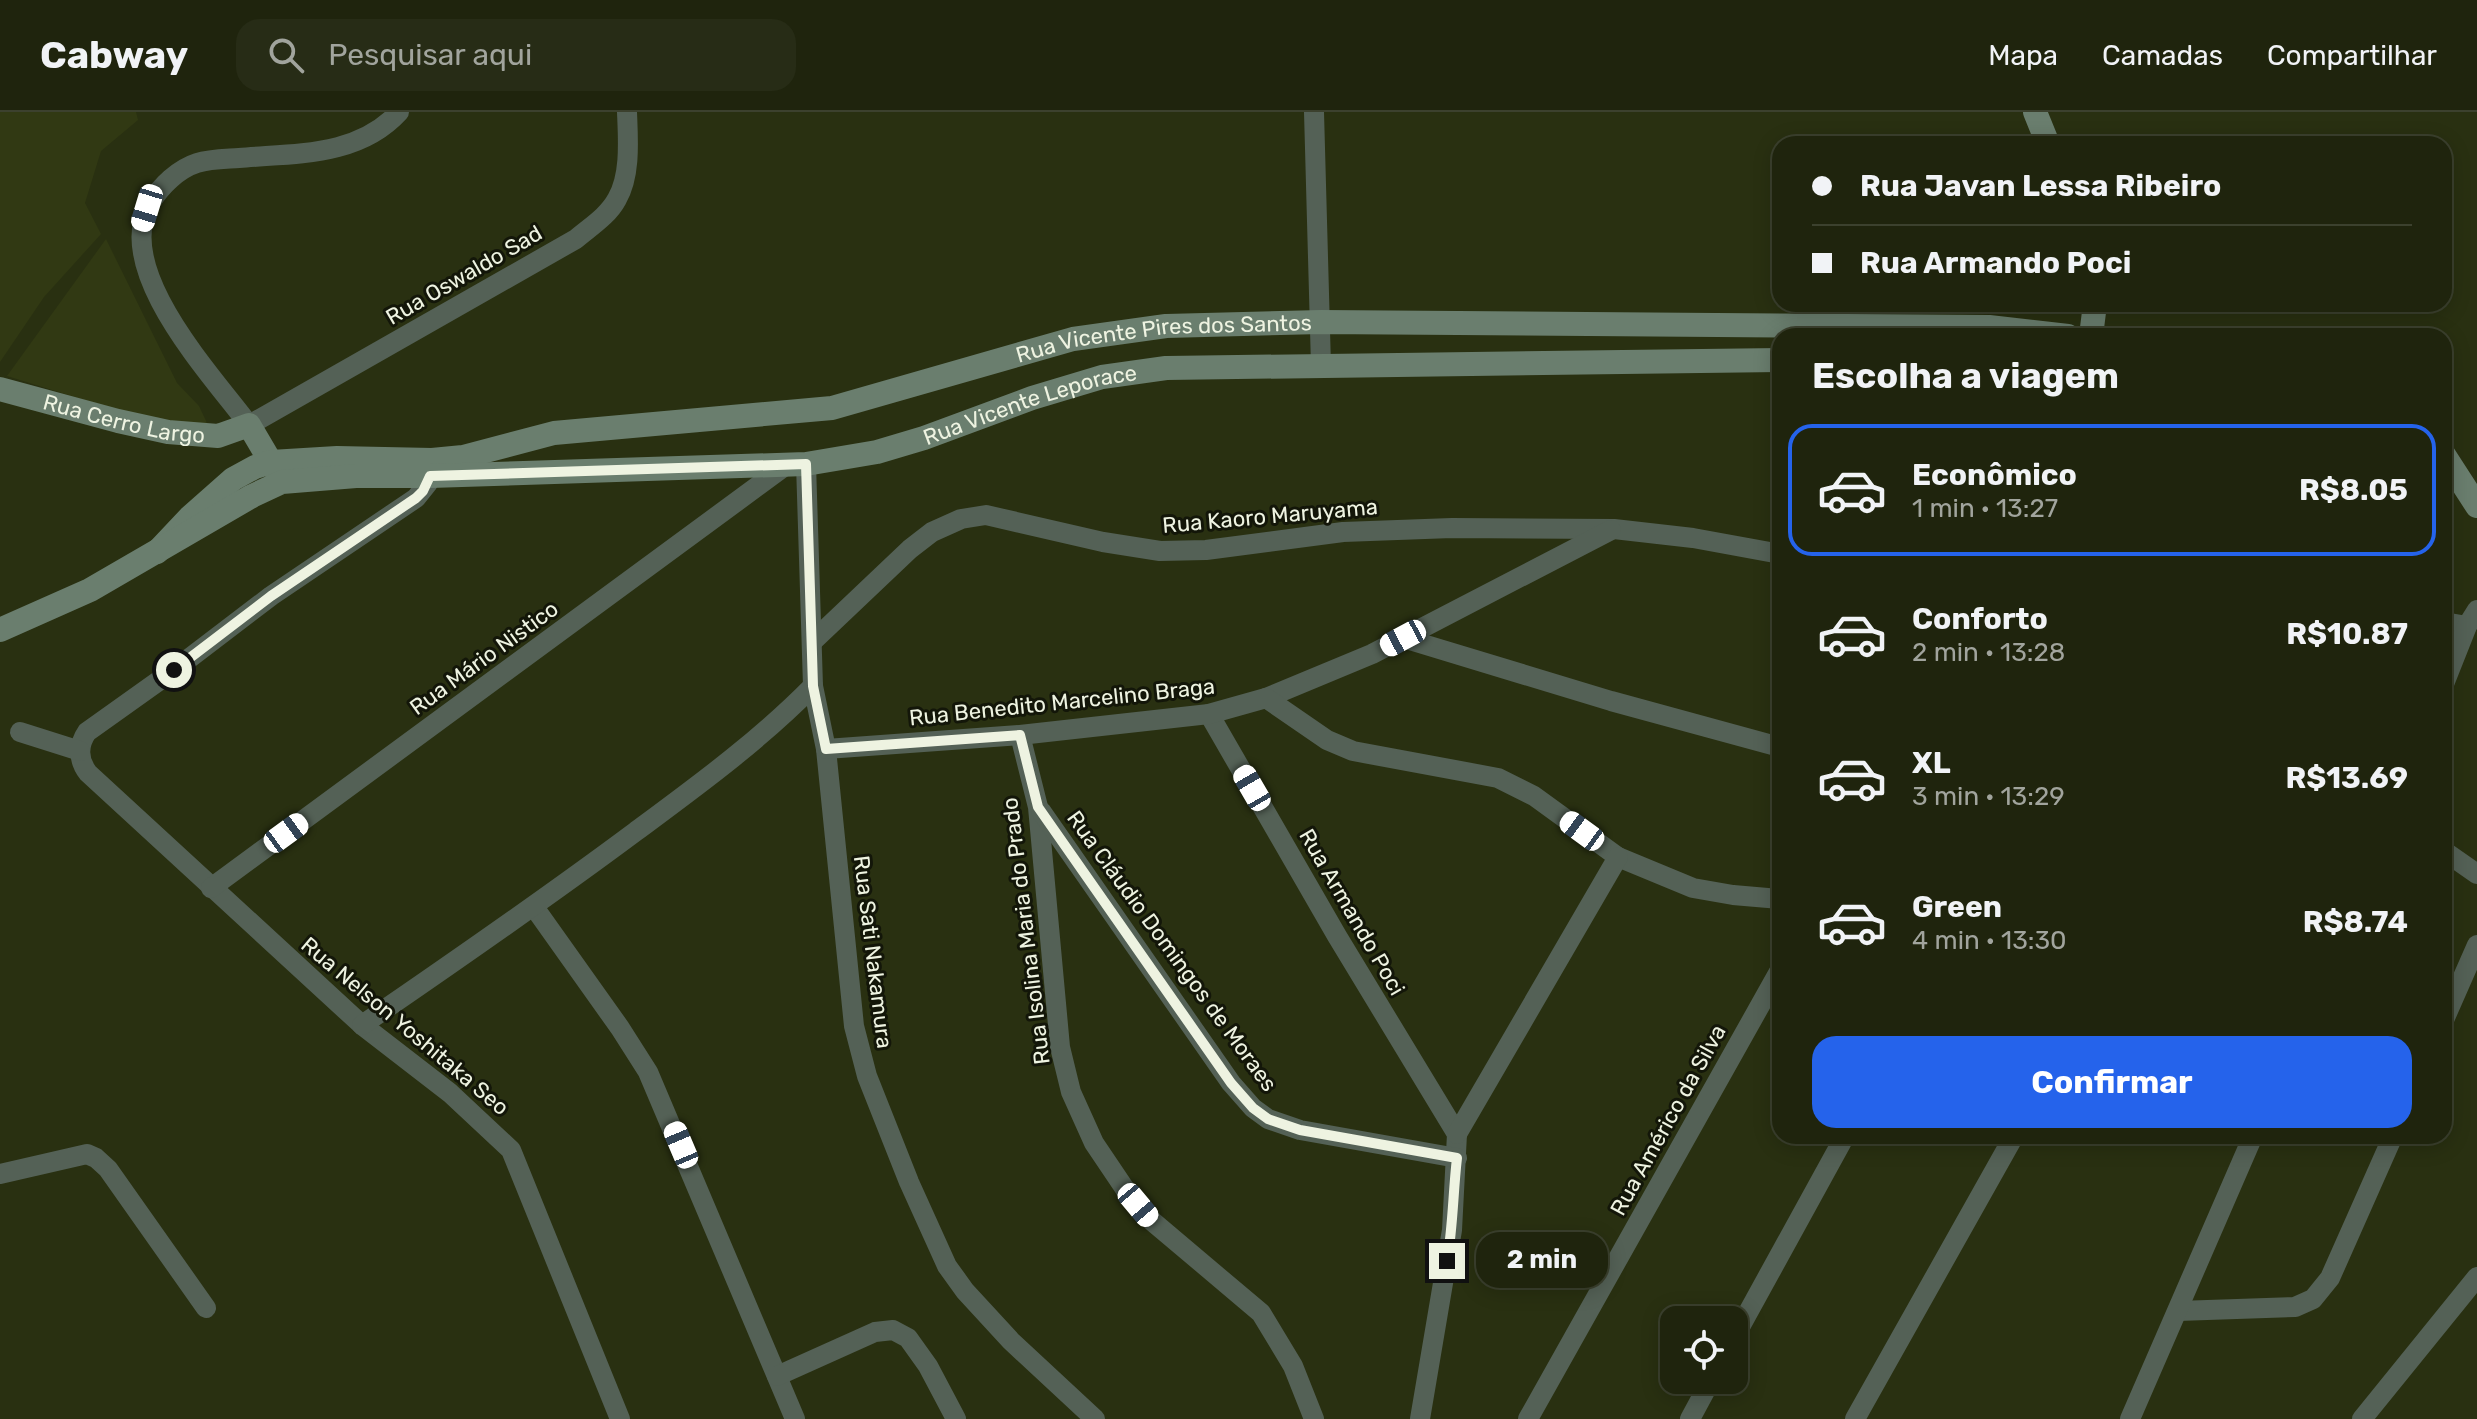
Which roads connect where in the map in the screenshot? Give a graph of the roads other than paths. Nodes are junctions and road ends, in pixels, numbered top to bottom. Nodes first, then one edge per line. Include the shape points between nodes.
1 (399, 112) edge
2 (627, 112) edge
3 (1314, 112) edge
4 (2035, 112) edge
5 (2045, 136) edge
6 (1321, 322) junction
7 (1998, 328) edge
8 (1772, 360) edge
9 (1321, 366) junction
10 (0, 389) edge
11 (249, 425) junction
12 (554, 433) junction
13 (796, 465) junction
14 (2452, 467) edge
15 (431, 468) junction
16 (276, 472) junction
17 (554, 473) junction
18 (2477, 506) edge
19 (1614, 529) junction
20 (1772, 553) edge
21 (2472, 618) edge
22 (2452, 621) edge
23 (0, 630) edge
24 (1403, 638) junction
25 (812, 642) junction
26 (2452, 665) edge
27 (813, 686) junction
28 (1266, 698) junction
29 (1209, 714) junction
30 (20, 732) dead end
31 (1020, 735) junction
32 (84, 741) junction
33 (1772, 745) edge
34 (826, 749) junction
35 (1038, 807) junction
36 (1618, 857) junction
37 (2452, 857) edge
38 (1080, 868) junction
39 (2477, 874) edge
40 (211, 888) junction
41 (1046, 889) junction
42 (1772, 898) edge
43 (534, 907) junction
44 (2477, 945) edge
45 (1772, 984) edge
46 (2452, 1002) edge
47 (362, 1025) junction
48 (1457, 1134) junction
49 (1841, 1144) edge
50 (2010, 1144) edge
51 (2250, 1144) edge
52 (2389, 1144) edge
53 (1457, 1158) junction
54 (0, 1174) edge
55 (2477, 1277) edge
56 (206, 1308) dead end
57 (2178, 1311) junction
58 (1748, 1313) edge
59 (777, 1376) junction
60 (1703, 1394) edge
61 (620, 1419) edge
62 (795, 1419) edge
63 (956, 1419) edge
64 (1095, 1419) edge
65 (1314, 1419) edge
66 (1420, 1419) edge
67 (1528, 1419) edge
68 (1690, 1419) edge
69 (1855, 1419) edge
70 (2130, 1419) edge
71 (2362, 1419) edge

1 - 11 street via 363,140 340,148 196,163 174,176 147,208 141,227 153,289
2 - 11 street, Rua Oswaldo Sad via 628,151 619,198 576,239
3 - 6 street
4 - 5 main road
6 - 7 main road, Rua Vicente Pires dos Santos
6 - 9 street
6 - 12 main road, Rua Vicente Pires dos Santos via 1166,326 1105,334 832,408
8 - 9 main road, Rua Vicente Leporace
9 - 13 main road, Rua Vicente Leporace via 1166,368 1102,377 912,442
10 - 11 main road, Rua Cerro Largo via 168,432 218,436
11 - 16 main road
12 - 15 main road, Rua Vicente Pires dos Santos
12 - 17 main road via 541,450
13 - 17 main road, Rua Vicente Leporace
13 - 25 street, Rua Sati Nakamura
13 - 40 street, Rua Mário Nistico
14 - 18 main road
15 - 16 main road, Rua Vicente Leporace via 356,476
15 - 17 main road, Rua Vicente Leporace
15 - 32 street via 416,498 271,596
16 - 23 main road via 252,496 157,552 90,590
19 - 20 street, Rua Kaoro Maruyama
19 - 24 street, Rua Benedito Marcelino Braga
19 - 25 street, Rua Kaoro Maruyama via 1343,532 1160,551 986,515 932,532
21 - 22 street
21 - 26 street
24 - 28 street, Rua Benedito Marcelino Braga
24 - 33 street
25 - 27 street, Rua Sati Nakamura
27 - 34 street, Rua Sati Nakamura
27 - 43 street via 736,755
28 - 29 street, Rua Benedito Marcelino Braga
28 - 36 street via 1327,740 1353,751 1498,778 1534,796
29 - 31 street, Rua Benedito Marcelino Braga
29 - 48 street, Rua Armando Poci
30 - 32 street
31 - 34 street, Rua Benedito Marcelino Braga
31 - 35 street, Rua Isolina Maria do Prado
32 - 40 street, Rua Nelson Yoshitaka Seo via 81,760 88,773
34 - 64 street, Rua Sati Nakamura via 854,1026 867,1076 909,1182 930,1233 965,1291
35 - 38 street, Rua Cláudio Domingos de Moraes
35 - 41 street, Rua Isolina Maria do Prado
36 - 42 street via 1693,888
36 - 48 street
37 - 39 street
38 - 41 street via 1066,870
38 - 53 street, Rua Cláudio Domingos de Moraes via 1253,1108 1300,1130
40 - 47 street, Rua Nelson Yoshitaka Seo
41 - 65 street, Rua Isolina Maria do Prado via 1060,1047 1071,1092 1094,1143 1152,1221 1261,1313 1293,1366
43 - 47 street
43 - 59 street via 648,1072
44 - 46 street
45 - 67 street, Rua Américo da Silva
47 - 61 street, Rua Nelson Yoshitaka Seo via 450,1093 511,1150
48 - 53 street
49 - 58 street
50 - 69 street
51 - 57 street
52 - 57 street via 2330,1278 2313,1299 2295,1307
53 - 66 street via 1452,1230
54 - 56 street via 87,1154 96,1158
55 - 71 street
57 - 70 street
59 - 62 street
59 - 63 street via 875,1332 893,1330 908,1338 928,1366
60 - 68 street

